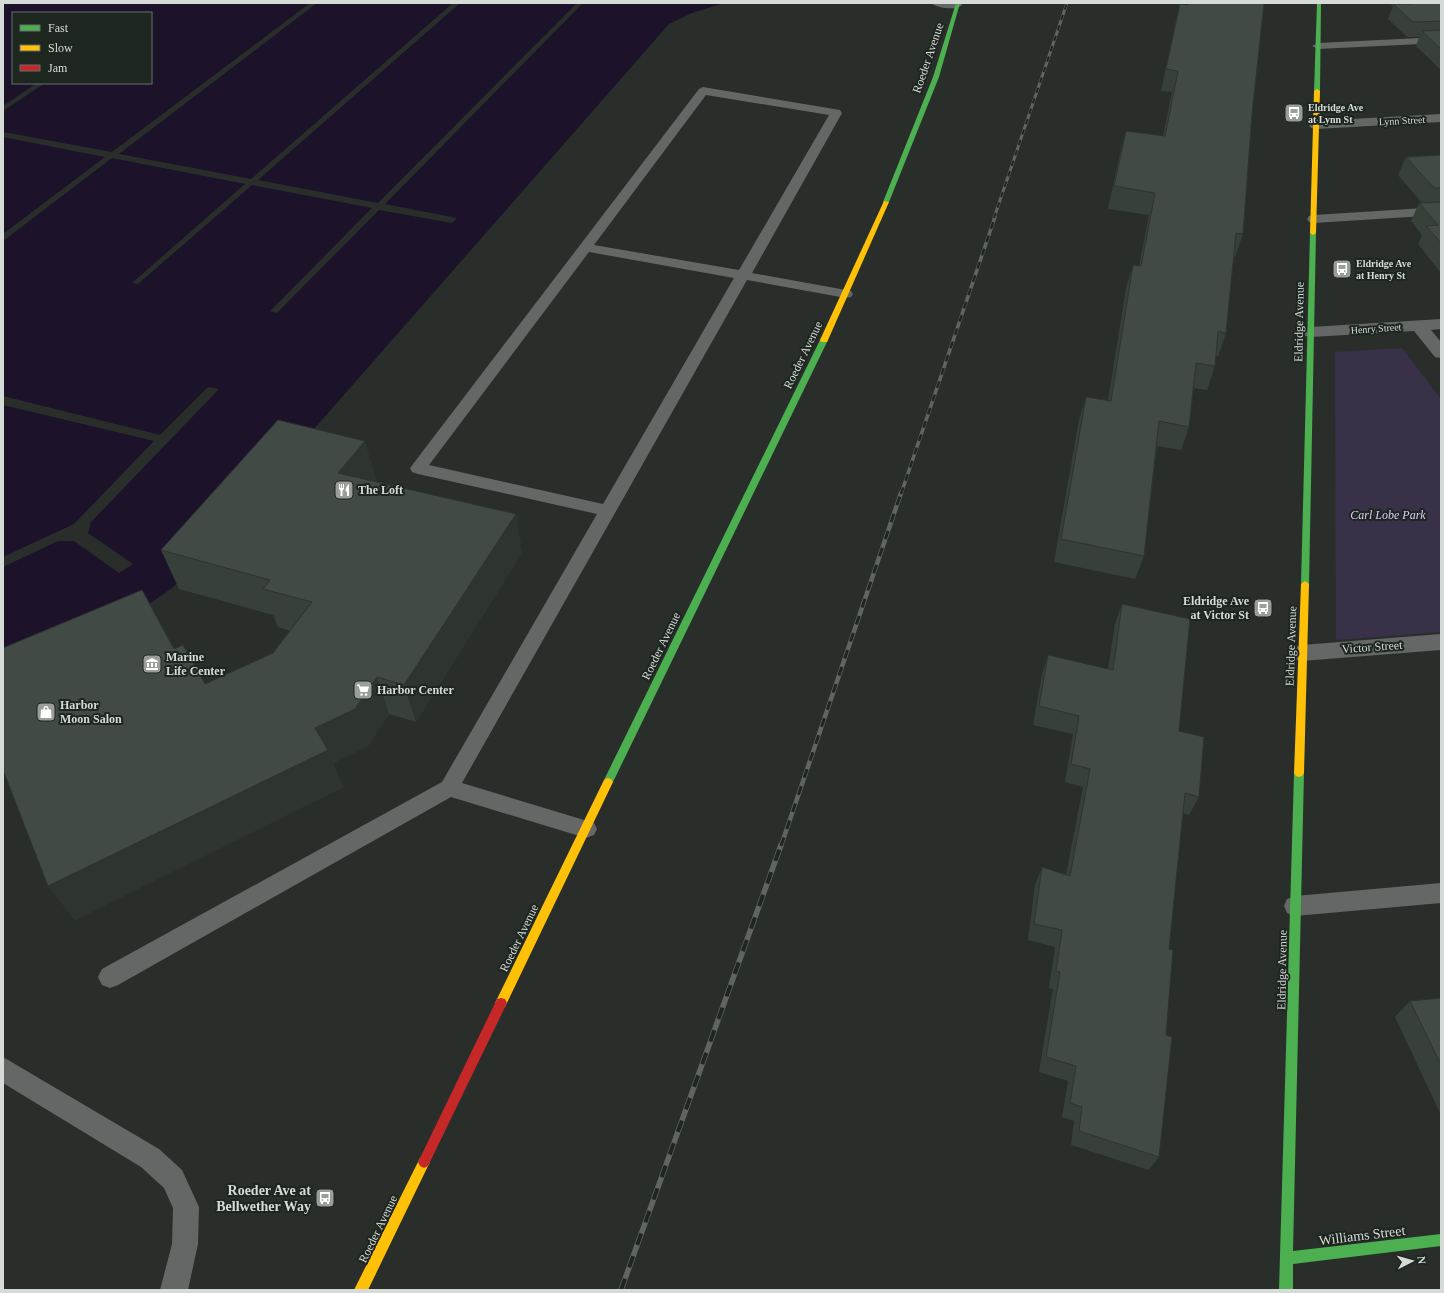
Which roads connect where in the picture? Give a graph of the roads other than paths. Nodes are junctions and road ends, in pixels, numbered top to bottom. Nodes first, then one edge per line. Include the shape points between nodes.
1 (936, 3) edge
2 (1319, 3) edge
3 (958, 4) edge
4 (1441, 40) edge
5 (1318, 46) junction
6 (1441, 118) edge
7 (1316, 125) junction
8 (1441, 211) edge
9 (1314, 219) junction
10 (585, 247) junction
11 (743, 276) junction
12 (846, 294) junction
13 (1441, 324) edge
14 (1418, 325) junction
15 (1310, 332) junction
16 (1441, 353) edge
17 (608, 511) junction
18 (1441, 642) edge
19 (1302, 652) junction
20 (449, 788) junction
21 (586, 829) junction
22 (1441, 893) edge
23 (1295, 906) junction
24 (110, 977) dead end
25 (3, 1069) edge
26 (1441, 1240) edge
27 (1287, 1258) junction
28 (174, 1290) edge
29 (361, 1290) edge
30 (1286, 1290) edge

1 - 3 lane
2 - 5 street, Eldridge Avenue
3 - 12 street, Roeder Avenue via 918,122
4 - 5 lane
5 - 7 street, Eldridge Avenue
6 - 7 street, Lynn Street
7 - 9 street, Eldridge Avenue
8 - 9 lane
9 - 15 street, Eldridge Avenue
10 - 11 lane
10 - 11 lane via 703,92 836,113
10 - 17 lane via 418,468
11 - 12 lane
11 - 17 lane
12 - 21 street, Roeder Avenue
13 - 14 street, Henry Street
14 - 15 street, Henry Street
14 - 16 street
15 - 19 street, Eldridge Avenue
17 - 20 lane
18 - 19 street, Victor Street
19 - 23 street, Eldridge Avenue
20 - 21 lane
20 - 24 lane
21 - 29 street, Roeder Avenue
22 - 23 lane
23 - 27 street, Eldridge Avenue
25 - 28 lane via 150,1158 173,1179 186,1207 185,1244
26 - 27 street, Williams Street
27 - 30 street, Eldridge Avenue

